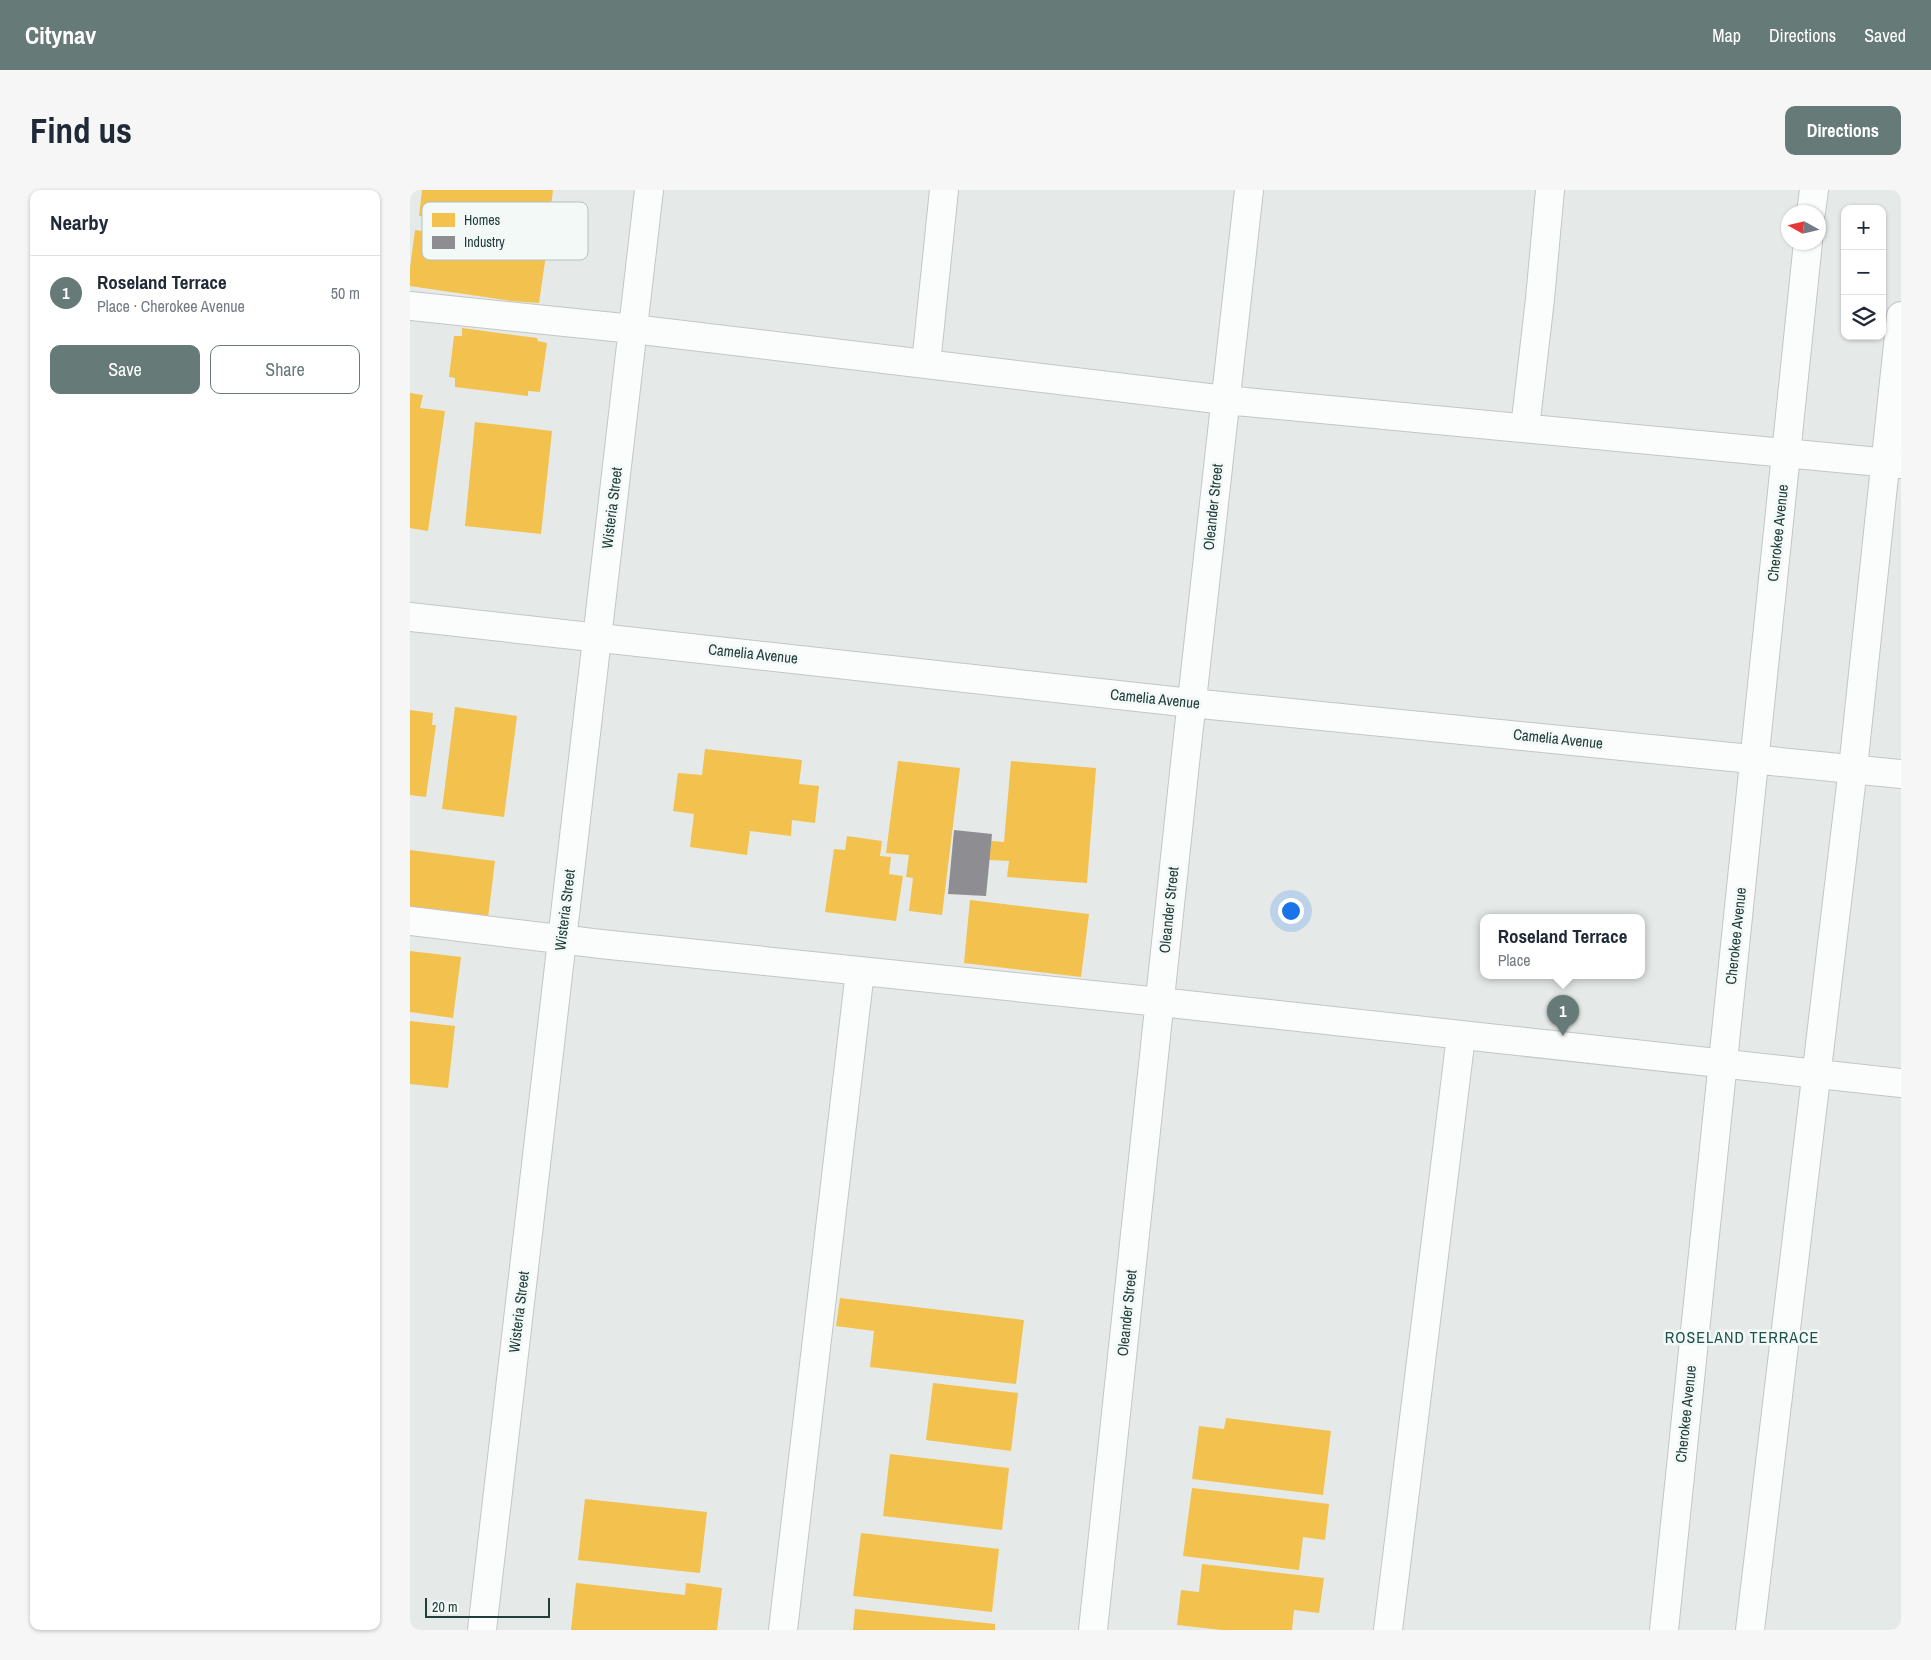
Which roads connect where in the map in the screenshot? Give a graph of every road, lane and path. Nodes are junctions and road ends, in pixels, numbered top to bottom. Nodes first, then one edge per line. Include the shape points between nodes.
1 (649, 190) edge
2 (944, 190) edge
3 (1249, 190) edge
4 (1550, 190) edge
5 (1814, 190) edge
6 (1813, 205) edge
7 (1807, 250) edge
8 (410, 306) edge
9 (1901, 316) edge
10 (633, 329) junction
11 (926, 364) junction
12 (1226, 400) junction
13 (1525, 428) junction
14 (1786, 452) junction
15 (1893, 463) edge
16 (410, 617) edge
17 (597, 637) junction
18 (1191, 703) junction
19 (1754, 758) junction
20 (1853, 768) junction
21 (1901, 774) edge
22 (410, 921) edge
23 (562, 940) junction
24 (860, 971) junction
25 (1160, 1002) junction
26 (1461, 1036) junction
27 (1723, 1064) junction
28 (1816, 1073) junction
29 (1901, 1083) edge
30 (482, 1630) edge
31 (783, 1630) edge
32 (1093, 1630) edge
33 (1388, 1630) edge
34 (1664, 1630) edge
35 (1750, 1630) edge

1 - 10 street, Wisteria Street
2 - 11 street
3 - 12 street, Oleander Street
4 - 13 street
5 - 6 street
7 - 14 street, Cherokee Avenue
8 - 10 street
9 - 15 street
10 - 11 street
10 - 17 street, Wisteria Street
11 - 12 street
12 - 13 street
12 - 18 street, Oleander Street
13 - 14 street
14 - 15 street
14 - 19 street, Cherokee Avenue
15 - 20 street
16 - 17 street, Camelia Avenue
17 - 18 street, Camelia Avenue
17 - 23 street, Wisteria Street
18 - 19 street, Camelia Avenue
18 - 25 street, Oleander Street
19 - 20 street, Camelia Avenue
19 - 27 street, Cherokee Avenue
20 - 21 street, Camelia Avenue
20 - 28 street
22 - 23 street
23 - 24 street
23 - 30 street, Wisteria Street
24 - 25 street
24 - 31 street
25 - 26 street
25 - 32 street, Oleander Street
26 - 27 street
26 - 33 street
27 - 28 street
27 - 34 street, Cherokee Avenue
28 - 29 street
28 - 35 street

